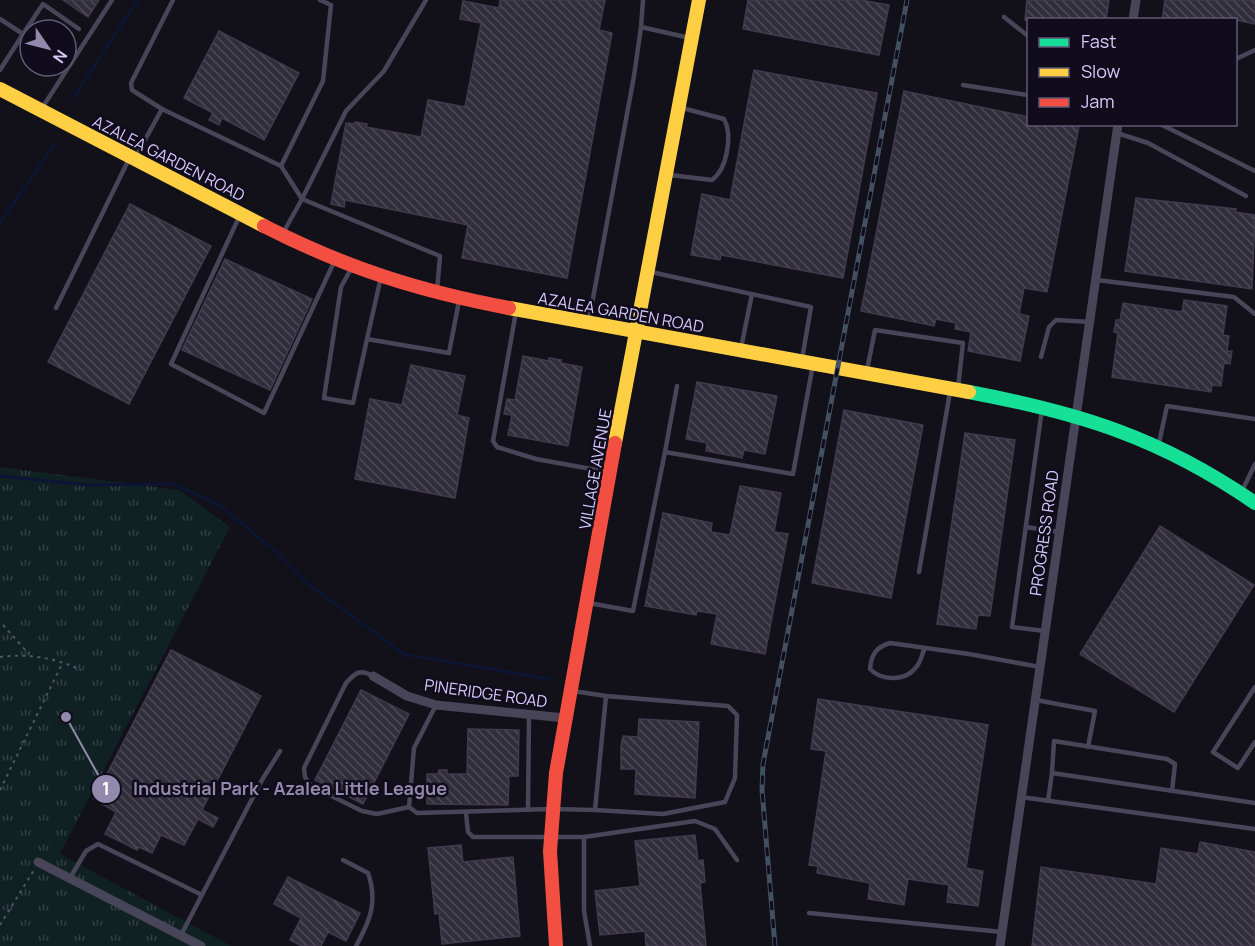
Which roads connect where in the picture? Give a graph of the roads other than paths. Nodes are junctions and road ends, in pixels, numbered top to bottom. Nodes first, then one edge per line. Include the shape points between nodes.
1 (112, 0) edge
2 (174, 0) edge
3 (320, 0) edge
4 (426, 0) edge
5 (643, 0) edge
6 (699, 0) edge
7 (1136, 0) edge
8 (1004, 17) dead end
9 (34, 18) edge
10 (63, 18) edge
11 (1133, 18) edge
12 (0, 19) edge
13 (641, 27) junction
14 (18, 31) edge
15 (1027, 34) edge
16 (692, 39) junction
17 (18, 42) edge
18 (1255, 50) edge
19 (1237, 59) edge
20 (0, 70) edge
21 (963, 85) dead end
22 (0, 89) edge
23 (1027, 95) edge
24 (680, 107) junction
25 (162, 109) junction
26 (40, 110) junction
27 (1164, 126) edge
28 (1118, 129) edge
29 (132, 158) junction
30 (281, 166) junction
31 (1255, 171) edge
32 (667, 175) junction
33 (1246, 196) dead end
34 (302, 199) junction
35 (241, 213) junction
36 (282, 235) junction
37 (335, 259) junction
38 (352, 267) junction
39 (648, 272) junction
40 (381, 277) junction
41 (1097, 280) junction
42 (436, 293) junction
43 (752, 294) junction
44 (460, 298) junction
45 (56, 308) dead end
46 (516, 309) junction
47 (1255, 314) edge
48 (589, 322) junction
49 (1091, 322) junction
50 (636, 331) junction
51 (367, 339) junction
52 (741, 351) junction
53 (1041, 357) dead end
54 (807, 363) junction
55 (866, 374) junction
56 (676, 386) dead end
57 (954, 390) junction
58 (1043, 406) junction
59 (1077, 415) junction
60 (1255, 419) edge
61 (1158, 446) junction
62 (665, 452) junction
63 (1255, 464) edge
64 (611, 472) junction
65 (1241, 493) junction
66 (1255, 503) edge
67 (1026, 527) junction
68 (1059, 533) junction
69 (919, 572) dead end
70 (587, 603) junction
71 (1046, 631) junction
72 (925, 648) junction
73 (1040, 667) junction
74 (373, 676) joint
75 (1255, 687) edge
76 (570, 691) junction
77 (606, 696) junction
78 (1036, 700) junction
79 (436, 705) junction
80 (529, 715) junction
81 (565, 718) junction
82 (1255, 742) edge
83 (1088, 747) junction
84 (280, 751) dead end
85 (1052, 773) junction
86 (1172, 791) junction
87 (1022, 797) junction
88 (1047, 801) junction
89 (1255, 803) edge
90 (409, 807) junction
91 (552, 809) junction
92 (528, 810) junction
93 (595, 810) junction
94 (466, 813) junction
95 (1255, 829) edge
96 (584, 837) junction
97 (551, 838) junction
98 (343, 860) dead end
99 (737, 860) dead end
100 (38, 862) road end
101 (70, 879) junction
102 (202, 895) junction
103 (809, 913) dead end
104 (1002, 932) junction
105 (181, 935) junction
106 (201, 946) edge
107 (356, 946) edge
108 (556, 946) edge
109 (590, 946) edge
110 (1000, 946) edge

1 - 26 lane
2 - 25 lane via 131,83 132,90
3 - 30 lane via 331,5 323,81
4 - 34 lane via 384,71 346,111
5 - 13 lane
6 - 16 main road, VILLAGE AVENUE
7 - 11 street
8 - 15 lane
9 - 10 lane via 43,4
12 - 14 lane
13 - 16 lane
13 - 48 lane
16 - 24 main road, VILLAGE AVENUE
17 - 20 lane
18 - 19 lane
21 - 23 lane
22 - 26 main road, AZALEA GARDEN ROAD
24 - 32 main road, VILLAGE AVENUE
24 - 32 lane via 724,119 729,128 726,151 721,173 712,180
25 - 29 lane
25 - 30 lane
26 - 29 main road, AZALEA GARDEN ROAD
27 - 31 lane
28 - 33 lane
28 - 41 street, PROGRESS ROAD
29 - 35 main road, AZALEA GARDEN ROAD
29 - 45 lane
30 - 34 lane
32 - 39 main road, VILLAGE AVENUE
34 - 36 lane
34 - 42 lane via 440,256
35 - 36 main road, AZALEA GARDEN ROAD
35 - 37 lane via 171,364 264,413
36 - 37 main road, AZALEA GARDEN ROAD
37 - 38 main road, AZALEA GARDEN ROAD
38 - 40 main road, AZALEA GARDEN ROAD
38 - 51 lane via 341,287 324,398 353,403
39 - 43 lane
39 - 50 main road, VILLAGE AVENUE
40 - 42 main road, AZALEA GARDEN ROAD
40 - 51 lane
41 - 47 lane via 1234,297
41 - 49 street, PROGRESS ROAD
42 - 44 main road, AZALEA GARDEN ROAD
43 - 52 lane
43 - 54 lane via 811,307
44 - 46 main road, AZALEA GARDEN ROAD
44 - 51 lane via 449,353
46 - 48 main road, AZALEA GARDEN ROAD
46 - 64 lane via 493,441 497,447 536,459
48 - 50 main road, AZALEA GARDEN ROAD
49 - 53 lane via 1056,320 1049,327
49 - 59 street, PROGRESS ROAD
50 - 52 main road, AZALEA GARDEN ROAD
50 - 64 main road, VILLAGE AVENUE
52 - 54 main road, AZALEA GARDEN ROAD
54 - 55 main road, AZALEA GARDEN ROAD
54 - 62 lane via 793,474
55 - 57 main road, AZALEA GARDEN ROAD
55 - 57 lane via 875,330 963,343
56 - 62 lane
57 - 58 main road, AZALEA GARDEN ROAD
57 - 69 lane
58 - 59 main road, AZALEA GARDEN ROAD
58 - 67 lane
59 - 61 main road, AZALEA GARDEN ROAD
59 - 68 street, PROGRESS ROAD
60 - 61 lane via 1167,406
61 - 65 main road, AZALEA GARDEN ROAD
62 - 70 lane via 633,611
63 - 65 lane
64 - 70 main road, VILLAGE AVENUE
65 - 66 main road, AZALEA GARDEN ROAD
67 - 68 lane
67 - 71 lane via 1012,627
68 - 71 street, PROGRESS ROAD
70 - 76 main road, VILLAGE AVENUE
71 - 73 street, PROGRESS ROAD
72 - 72 lane via 881,646 871,659 870,669 889,679 902,676 917,667
72 - 73 lane
73 - 78 street, PROGRESS ROAD
74 - 79 street, PINERIDGE ROAD via 407,696
74 - 90 lane via 357,672 346,683 304,768 305,777 311,786 362,811 377,814
75 - 82 lane via 1213,752 1238,768
76 - 77 lane
76 - 81 main road, VILLAGE AVENUE
77 - 93 lane
77 - 93 lane via 728,706 737,715 735,778 725,802 663,814
78 - 83 lane via 1095,711
78 - 87 street, PROGRESS ROAD
79 - 80 street, PINERIDGE ROAD
79 - 90 lane via 414,748
80 - 81 street, PINERIDGE ROAD
80 - 92 lane
81 - 91 main road, VILLAGE AVENUE
83 - 85 lane via 1054,741
83 - 86 lane via 1167,759 1175,764
84 - 102 lane
85 - 86 lane
85 - 88 lane
86 - 89 lane
87 - 88 lane
87 - 104 street, PROGRESS ROAD
88 - 95 lane
90 - 94 lane via 417,813
91 - 92 lane
91 - 93 lane
91 - 97 main road, VILLAGE AVENUE
92 - 94 lane
94 - 97 lane via 468,832 473,837
96 - 97 lane
96 - 99 lane via 695,821 715,829
96 - 109 lane via 584,911
97 - 108 main road, VILLAGE AVENUE
98 - 107 lane via 368,873 373,886 374,904
100 - 101 street
101 - 102 lane via 86,851 98,844
101 - 105 street
102 - 105 lane
103 - 104 lane
104 - 110 street, PROGRESS ROAD
105 - 106 street

